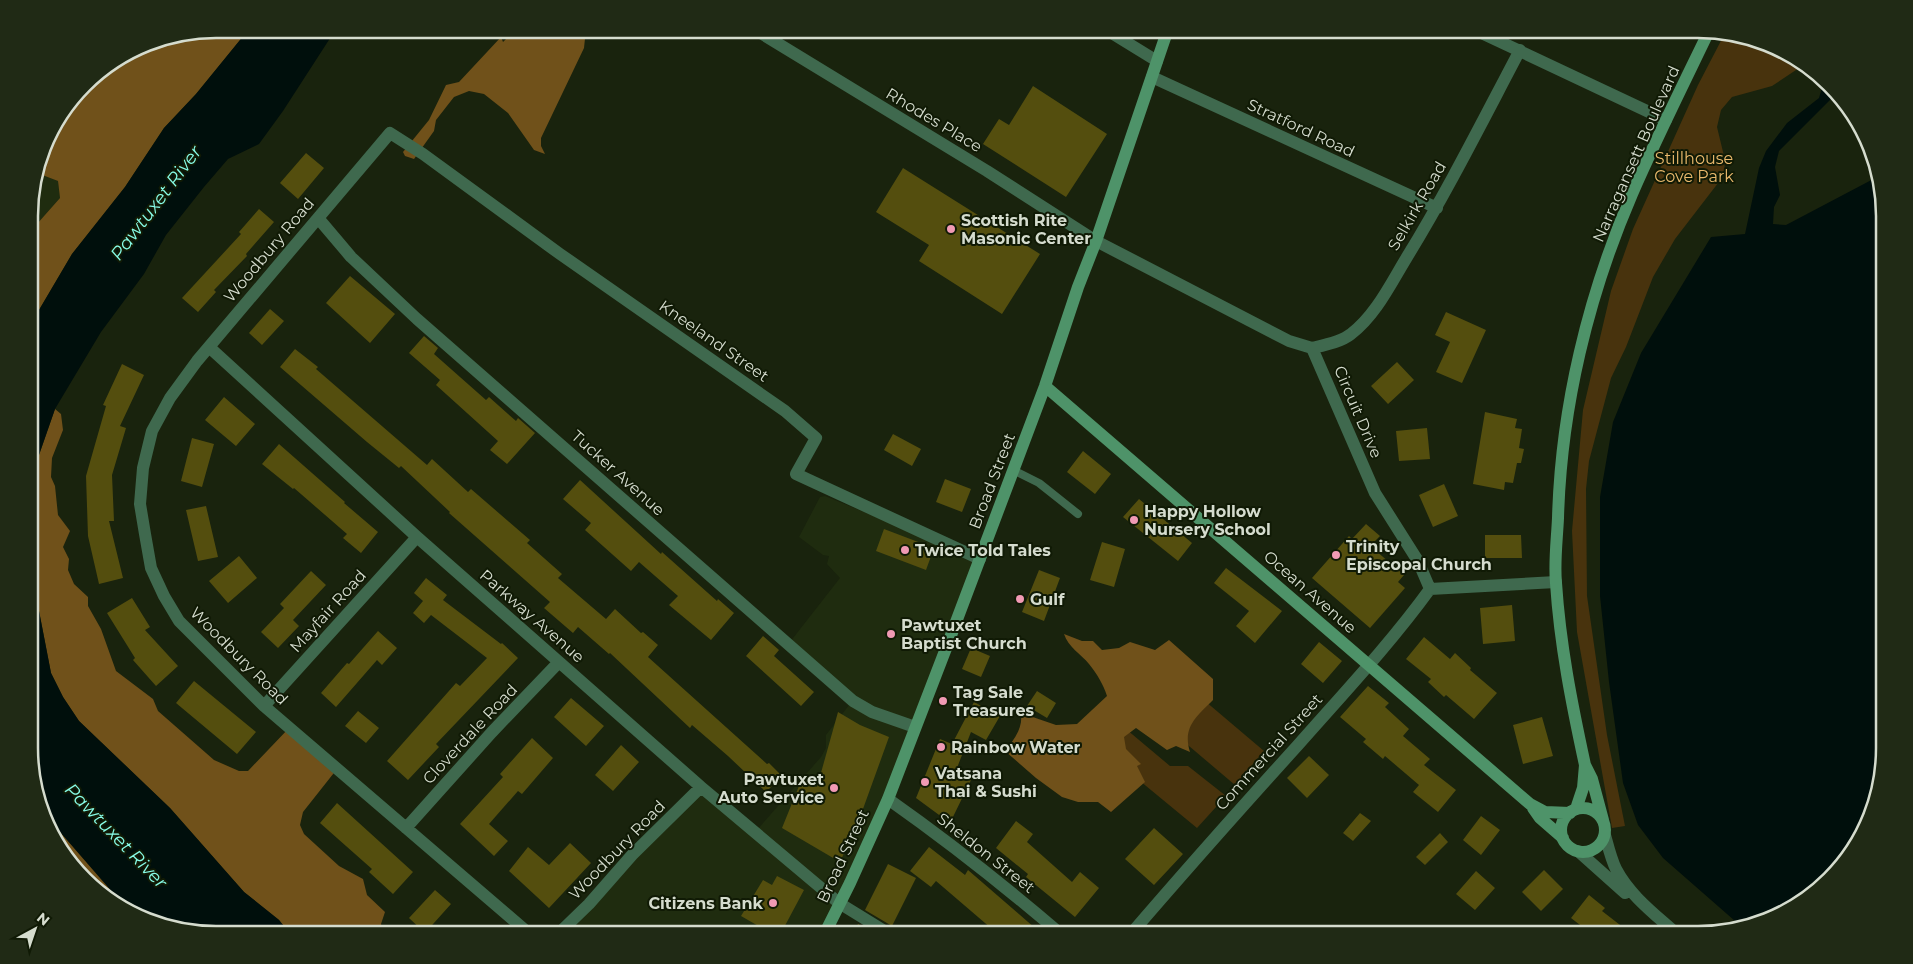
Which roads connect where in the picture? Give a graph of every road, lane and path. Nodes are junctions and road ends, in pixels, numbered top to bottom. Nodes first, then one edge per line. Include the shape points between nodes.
1 (769, 38) edge
2 (1120, 38) edge
3 (1165, 38) edge
4 (1493, 38) edge
5 (1706, 38) edge
6 (1520, 50) junction
7 (1157, 61) junction
8 (1152, 77) junction
9 (1666, 120) junction
10 (390, 133) joint
11 (1437, 208) junction
12 (318, 218) junction
13 (1096, 241) junction
14 (209, 347) junction
15 (1312, 348) junction
16 (1045, 386) junction
17 (1013, 470) junction
18 (1078, 514) dead end
19 (417, 536) junction
20 (980, 559) junction
21 (1556, 582) junction
22 (1430, 589) junction
23 (559, 662) junction
24 (1370, 664) junction
25 (264, 706) junction
26 (916, 727) junction
27 (1585, 765) junction
28 (701, 787) junction
29 (888, 799) junction
30 (1530, 804) junction
31 (1573, 811) junction
32 (1603, 820) junction
33 (406, 828) junction
34 (1605, 835) junction
35 (1563, 838) junction
36 (1578, 851) junction
37 (839, 903) junction
38 (1644, 905) junction
39 (521, 926) edge
40 (566, 926) edge
41 (828, 926) edge
42 (876, 926) edge
43 (1052, 926) edge
44 (1138, 926) edge
45 (1668, 926) edge

1 - 13 street, Rhodes Place
2 - 7 street
3 - 7 street, Broad Street
4 - 6 street
5 - 9 street, Narragansett Boulevard
6 - 9 street
6 - 11 street, Selkirk Road
7 - 8 street, Broad Street
8 - 11 street, Stratford Road
8 - 13 street, Broad Street
9 - 21 street, Narragansett Boulevard via 1631,196 1608,257 1572,383 1562,445
10 - 12 street, Woodbury Road
10 - 20 street, Kneeland Street via 785,411 816,438 796,474
11 - 15 street, Selkirk Road via 1368,317 1351,335 1332,344
12 - 14 street, Woodbury Road
12 - 26 street, Tucker Avenue via 351,257 417,319 846,694 872,712
13 - 15 street via 1289,341
13 - 16 street, Broad Street
14 - 19 street, Parkway Avenue
14 - 25 street, Woodbury Road via 170,398 152,431 140,504 151,568 179,622
15 - 22 street, Circuit Drive via 1375,492 1418,561
16 - 17 street, Broad Street
16 - 24 street, Ocean Avenue
17 - 18 lane via 1039,483
17 - 20 street, Broad Street
19 - 23 street, Parkway Avenue
19 - 25 street, Mayfair Road
20 - 26 street, Broad Street
21 - 22 street
21 - 27 street, Narragansett Boulevard via 1564,663
22 - 24 street, Commercial Street
23 - 28 street, Parkway Avenue
23 - 33 street, Cloverdale Road
24 - 30 street, Ocean Avenue
24 - 44 street, Commercial Street
25 - 33 street, Woodbury Road
26 - 29 street, Broad Street
27 - 31 street, Narragansett Boulevard via 1583,788
27 - 32 street, Narragansett Boulevard
28 - 37 street, Parkway Avenue
28 - 40 street, Woodbury Road
29 - 37 street, Broad Street
29 - 43 street, Sheldon Street via 998,880
30 - 31 street, Ocean Avenue via 1545,812
30 - 35 street, Ocean Avenue via 1540,818
31 - 32 street, Ocean Avenue via 1588,809
31 - 35 street via 1566,816 1561,827
32 - 34 street, Ocean Avenue
33 - 39 street, Woodbury Road
34 - 36 street via 1597,847
34 - 38 street, Ocean Avenue via 1618,873
35 - 36 street, Ocean Avenue
36 - 38 street, Ocean Avenue via 1633,900
37 - 41 street, Broad Street
37 - 42 street, Parkway Avenue
38 - 45 street, Ocean Avenue

